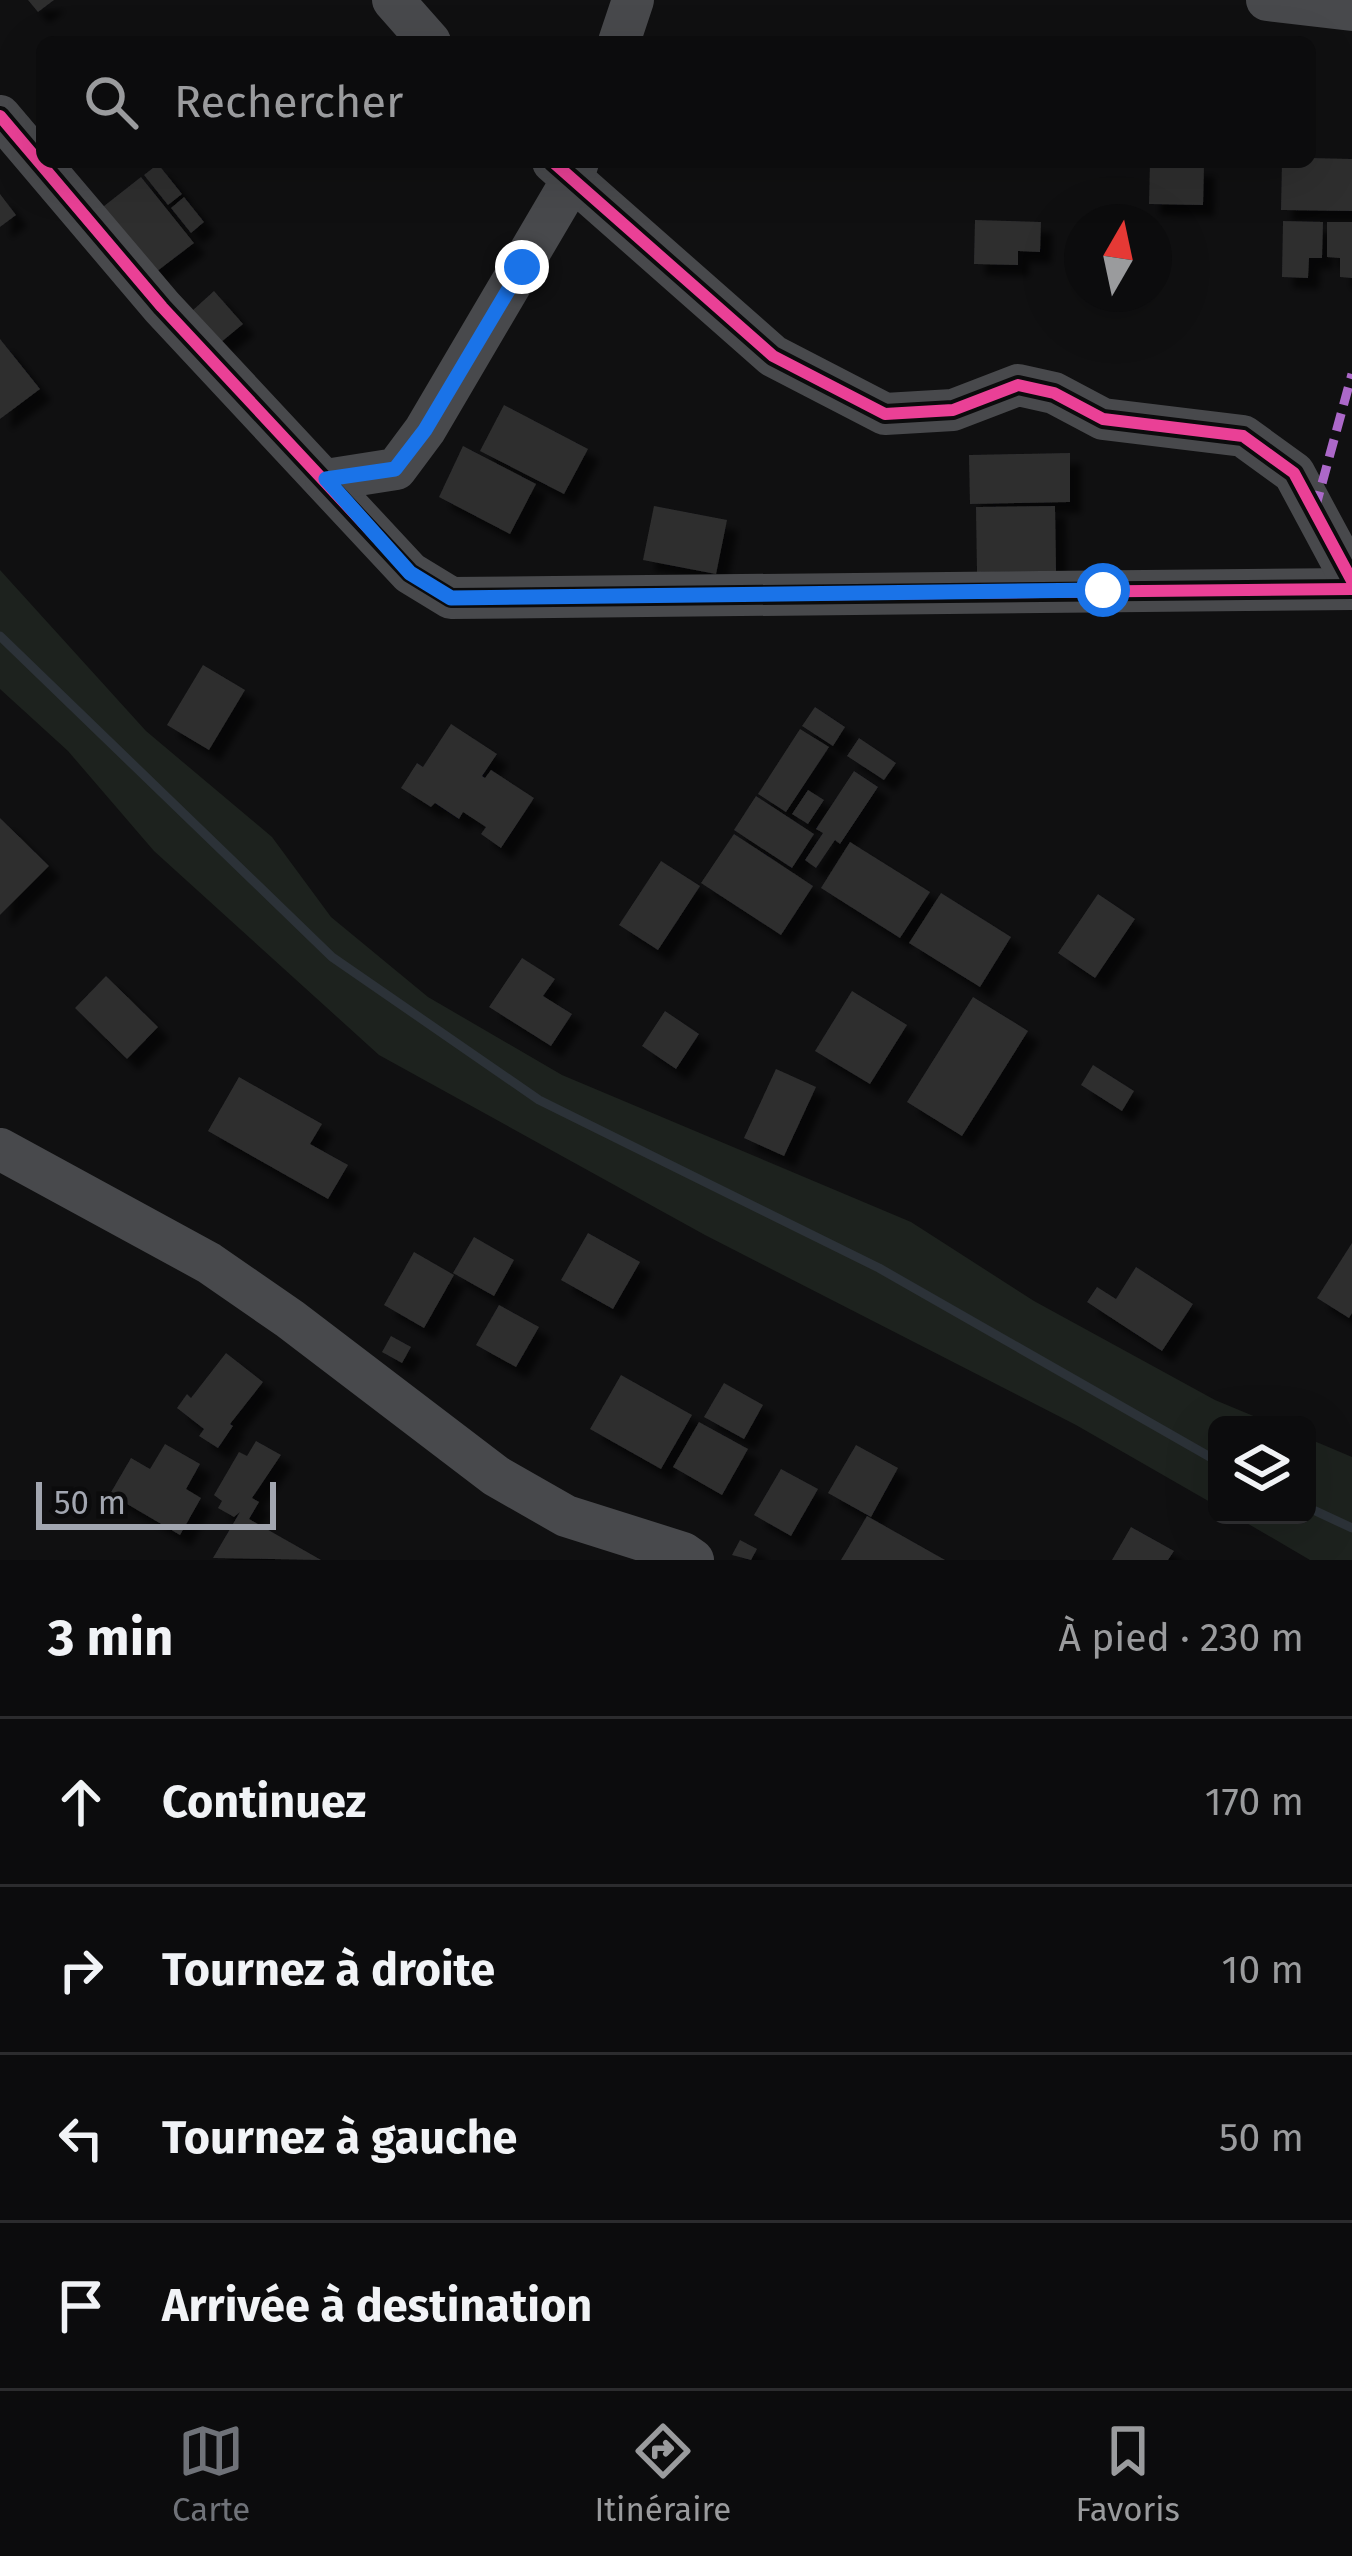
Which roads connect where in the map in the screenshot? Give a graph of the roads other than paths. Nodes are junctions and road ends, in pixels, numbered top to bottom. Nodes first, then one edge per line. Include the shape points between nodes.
1 (393, 0) edge
2 (633, 0) edge
3 (1267, 0) edge
4 (1352, 10) edge
5 (425, 36) edge
6 (621, 36) edge
7 (0, 116) edge
8 (36, 158) edge
9 (44, 168) edge
10 (567, 168) edge
11 (326, 479) junction
12 (1352, 585) edge
13 (0, 1149) edge
14 (693, 1560) edge

1 - 5 street
2 - 6 street
3 - 4 street
7 - 8 street
9 - 11 street
10 - 11 street via 425,430 395,469
10 - 12 street via 773,356 885,414 953,410 1018,385 1103,419 1243,436 1294,473
11 - 12 street via 410,573 451,598
13 - 14 street via 209,1263 496,1477 566,1516

